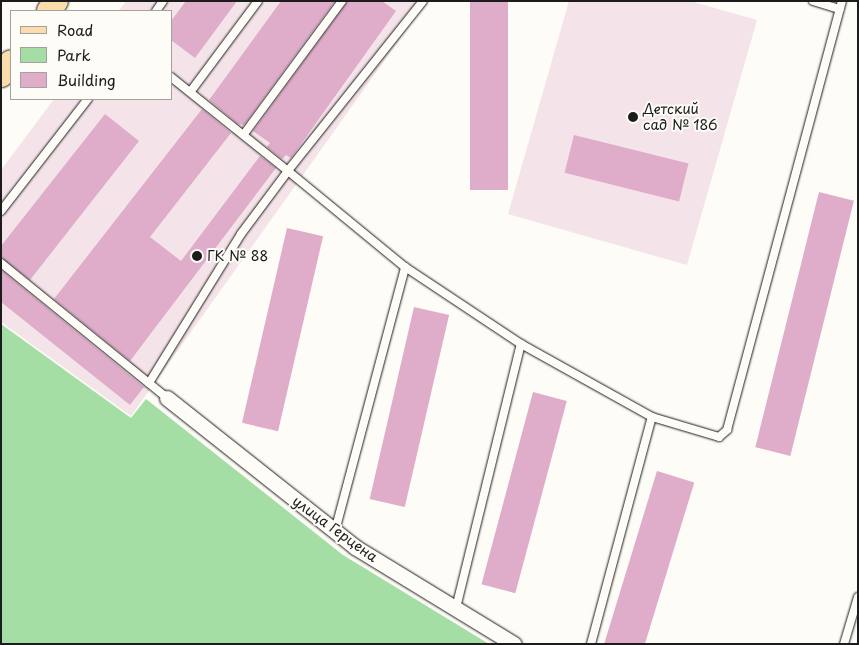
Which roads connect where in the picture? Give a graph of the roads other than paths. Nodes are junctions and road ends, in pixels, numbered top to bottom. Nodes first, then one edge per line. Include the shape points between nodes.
1 (258, 1) edge
2 (342, 1) edge
3 (423, 1) edge
4 (813, 1) edge
5 (841, 5) edge
6 (10, 63) edge
7 (1, 75) edge
8 (172, 78) edge
9 (191, 91) junction
10 (87, 100) edge
11 (244, 134) junction
12 (288, 171) junction
13 (1, 211) edge
14 (1, 263) edge
15 (404, 267) junction
16 (521, 344) junction
17 (150, 383) junction
18 (167, 398) joint
19 (652, 417) junction
20 (334, 531) junction
21 (858, 597) edge
22 (456, 608) junction
23 (514, 644) edge
24 (591, 644) edge
25 (844, 644) edge

1 - 9 lane
2 - 11 lane
3 - 12 lane
4 - 5 lane
5 - 19 lane via 727,430 719,437
6 - 7 main road
8 - 9 lane
9 - 11 lane
10 - 13 lane
11 - 12 lane
12 - 15 lane
12 - 17 lane via 241,234
14 - 17 lane
15 - 16 lane
15 - 20 lane
16 - 19 lane
16 - 22 lane
17 - 18 lane
18 - 20 street, улица Герцена
19 - 24 lane
20 - 22 street, улица Герцена
21 - 25 lane
22 - 23 street, улица Герцена

